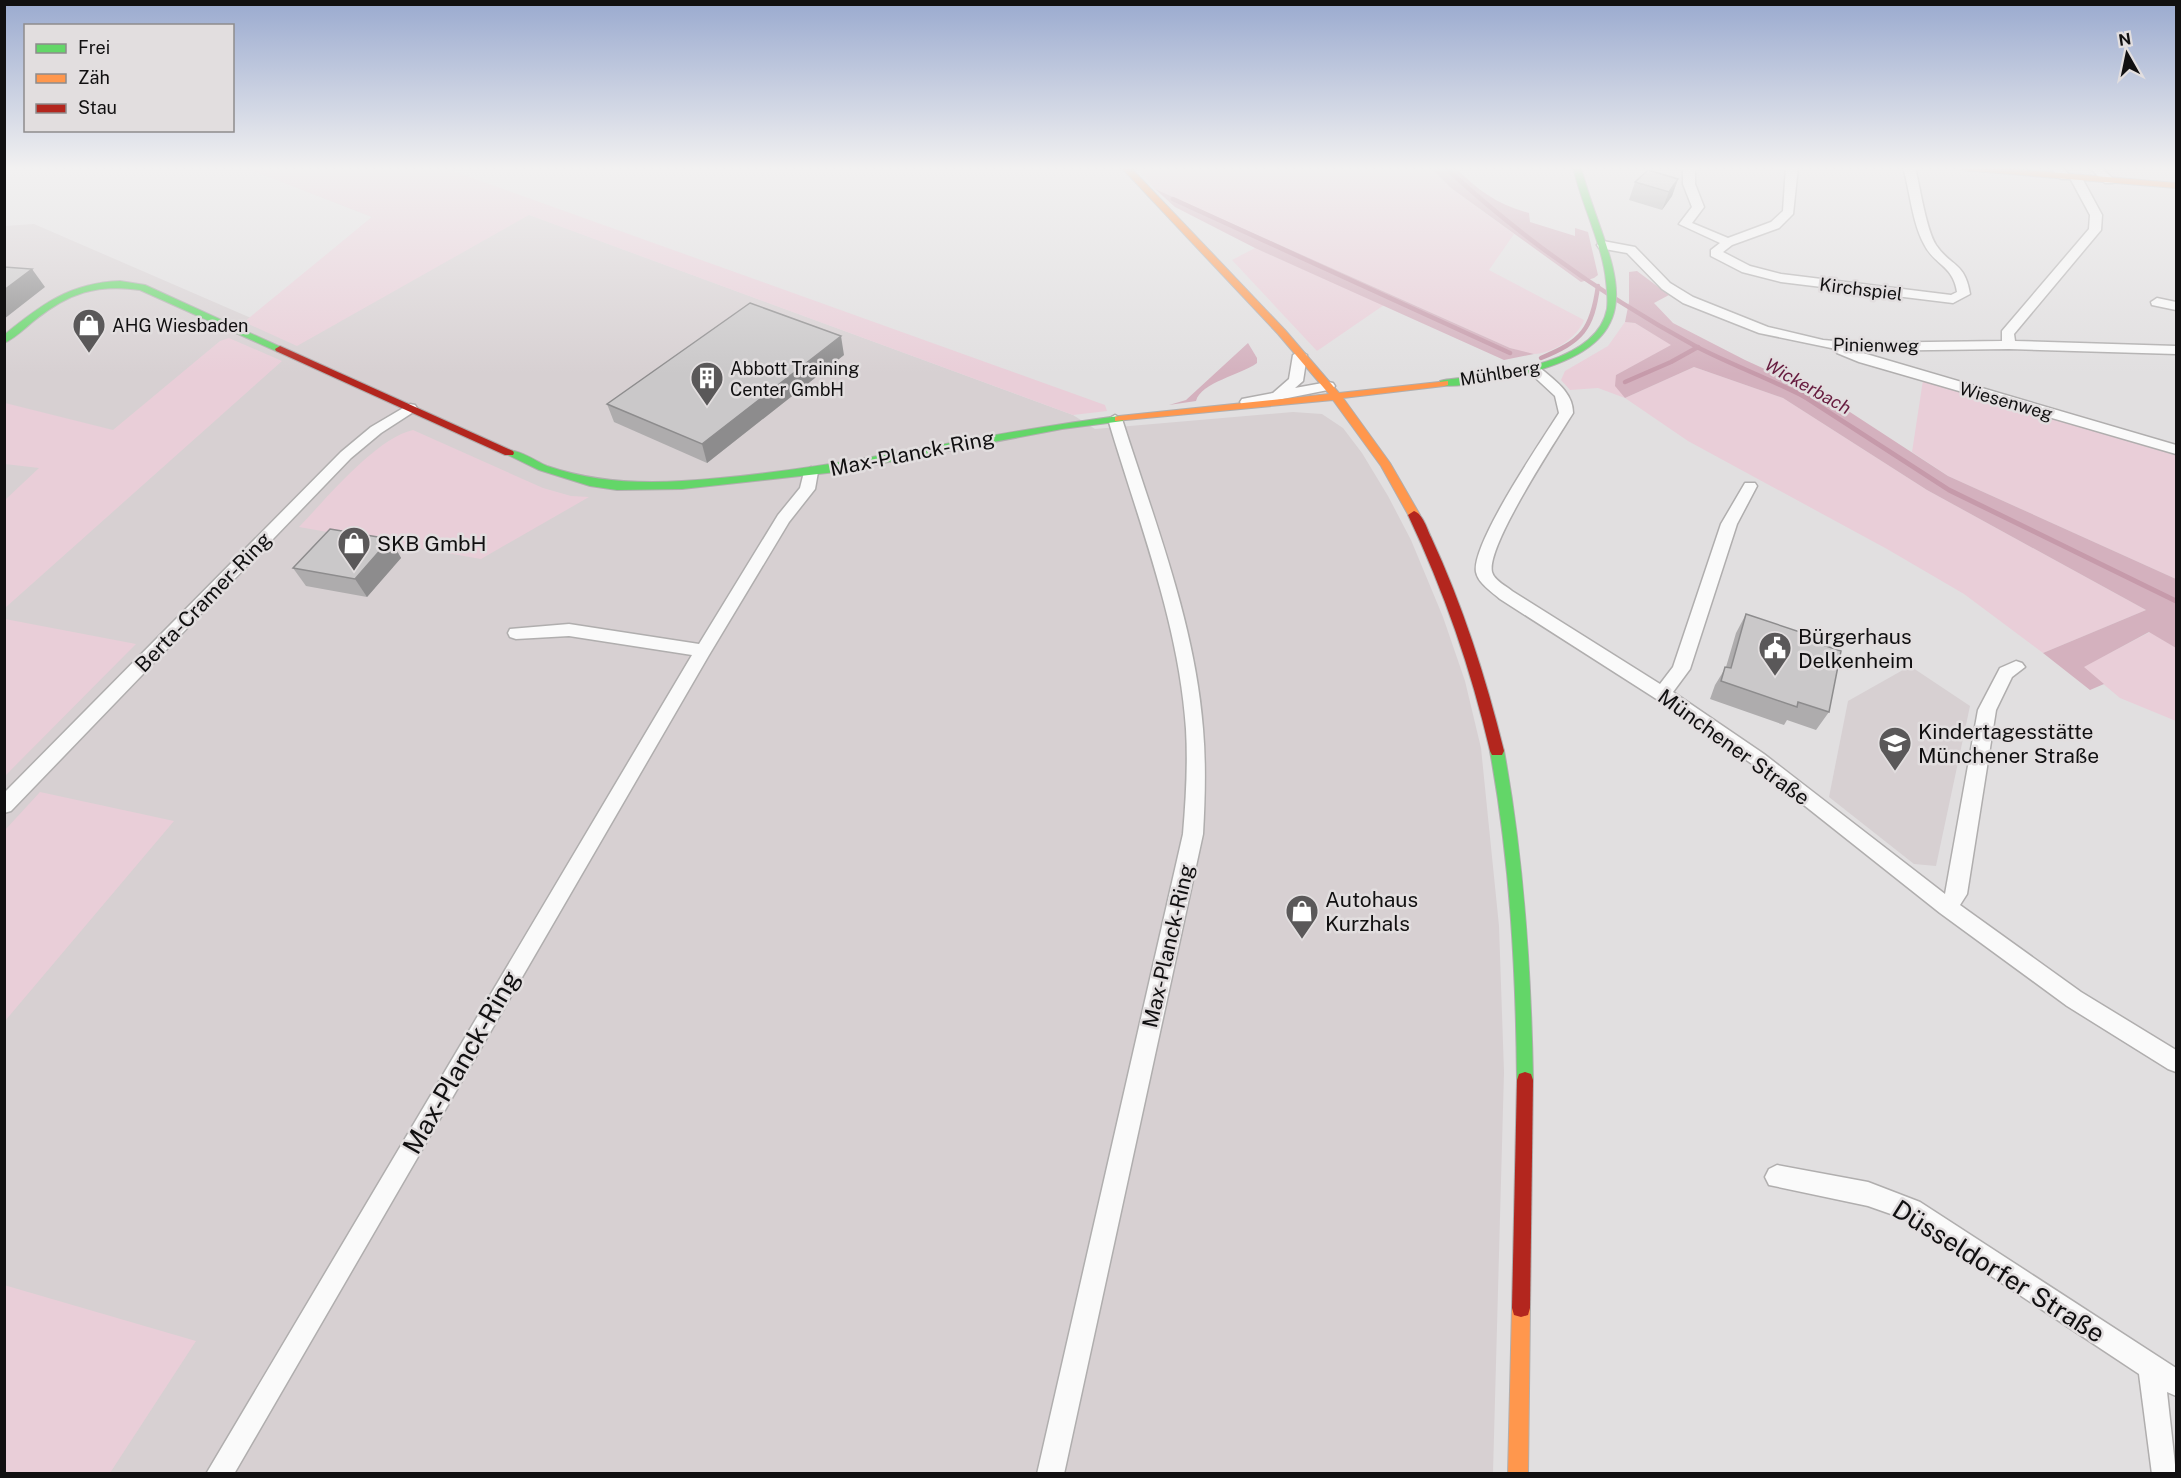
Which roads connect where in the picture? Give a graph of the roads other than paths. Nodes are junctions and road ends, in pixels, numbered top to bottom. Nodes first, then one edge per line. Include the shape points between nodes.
1 (1189, 236) edge
2 (1599, 236) edge
3 (1714, 236) edge
4 (1745, 236) edge
5 (1928, 236) edge
6 (2090, 236) edge
7 (1728, 242) junction
8 (1603, 245) junction
9 (2157, 302) dead end
10 (2176, 306) edge
11 (4, 340) edge
12 (2009, 345) junction
13 (1839, 346) junction
14 (2176, 350) edge
15 (1300, 355) junction
16 (1534, 370) junction
17 (1429, 384) junction
18 (1328, 387) junction
19 (1381, 392) junction
20 (1278, 394) junction
21 (1337, 398) junction
22 (1234, 405) junction
23 (410, 408) junction
24 (1115, 419) junction
25 (1359, 427) junction
26 (2176, 450) edge
27 (811, 472) junction
28 (1750, 486) dead end
29 (516, 633) dead end
30 (703, 651) junction
31 (2016, 667) dead end
32 (1662, 694) junction
33 (4, 806) edge
34 (1947, 908) junction
35 (2176, 1062) edge
36 (1777, 1177) dead end
37 (2151, 1368) junction
38 (2176, 1383) edge
39 (219, 1473) edge
40 (1050, 1473) edge
41 (1518, 1473) edge
42 (2165, 1473) edge

1 - 15 main road
2 - 8 main road, Mühlberg
3 - 7 street
4 - 7 street
5 - 7 street, Kirchspiel via 1930,245 1963,281 1964,294 1953,299 1770,275 1746,269 1715,253
6 - 12 street via 2007,334
8 - 13 street, Pinienweg via 1631,250 1666,286 1701,305 1775,333
8 - 16 main road, Mühlberg via 1614,309 1608,324 1583,349
9 - 10 street
11 - 23 main road via 68,292 99,282 128,283
12 - 13 street, Pinienweg
12 - 14 street, Pinienweg
13 - 26 street, Wiesenweg via 1864,359
15 - 18 main road
15 - 20 street via 1296,381
16 - 17 main road, Mühlberg
16 - 32 street, Münchener Straße via 1562,395 1566,413 1521,484 1484,562 1484,572 1506,595
17 - 18 main road, Mühlberg
17 - 19 main road, Mühlberg
18 - 20 street, Max-Planck-Ring
18 - 21 main road
19 - 21 main road, Mühlberg
19 - 25 main road
20 - 22 street, Max-Planck-Ring
21 - 22 main road, Max-Planck-Ring
21 - 25 main road
22 - 24 main road, Max-Planck-Ring
23 - 27 main road via 543,468 590,482 660,487
23 - 33 street, Berta-Cramer-Ring via 346,455
24 - 27 main road, Max-Planck-Ring via 1004,435
24 - 40 street, Max-Planck-Ring via 1190,681 1196,729 1196,813
25 - 41 main road via 1405,500 1455,605 1482,685 1507,791 1525,990
27 - 30 street, Max-Planck-Ring via 807,489 783,519
28 - 32 street via 1729,524 1681,669
29 - 30 street via 569,630
30 - 39 street, Max-Planck-Ring
31 - 34 street via 2006,673 1987,710 1957,894
32 - 34 street, Münchener Straße via 1758,759
34 - 35 street, Münchener Straße via 2074,999
36 - 37 street, Düsseldorfer Straße via 1868,1194 1912,1210
37 - 38 street, Düsseldorfer Straße
37 - 42 street

